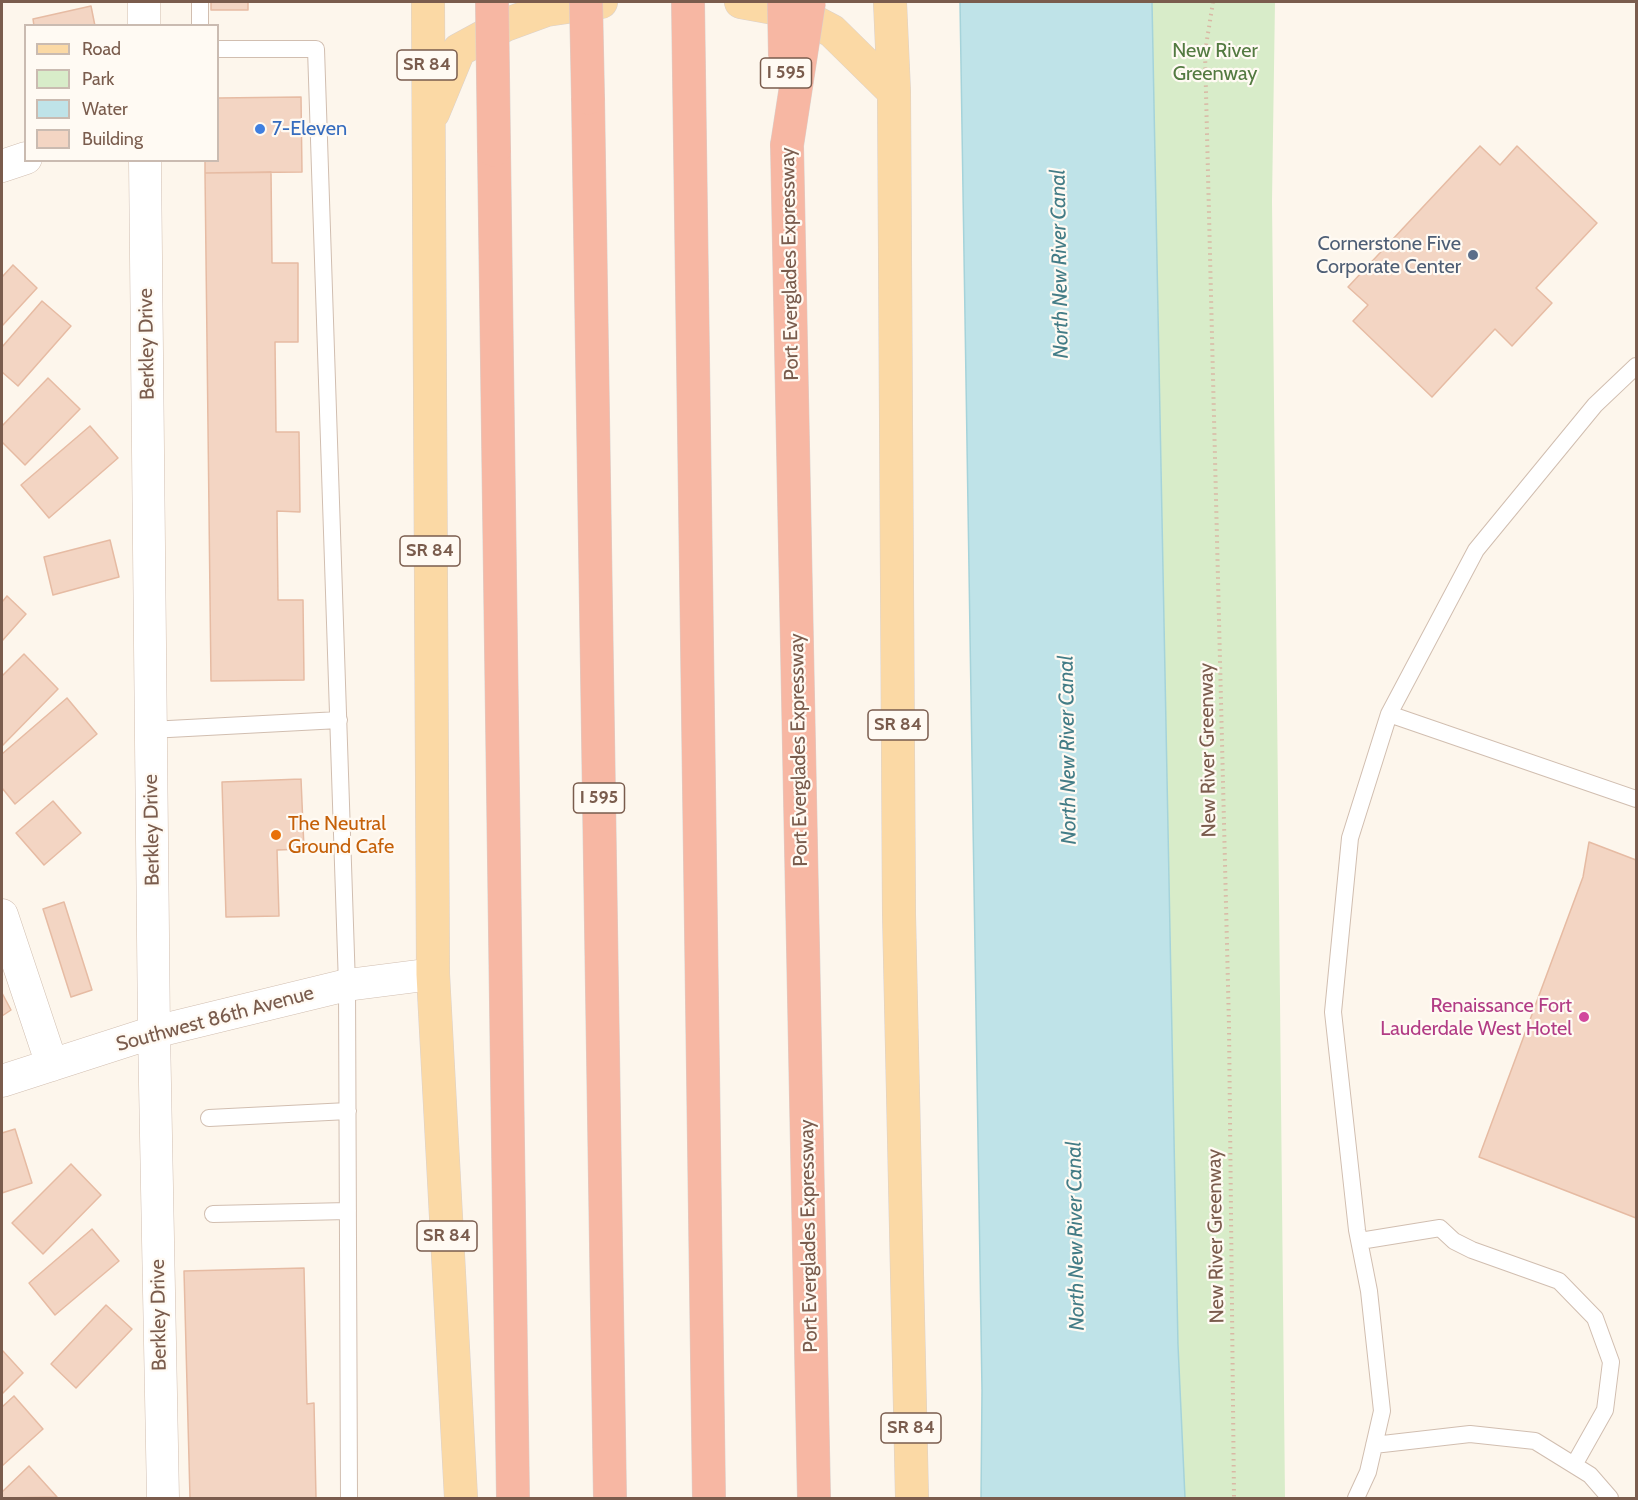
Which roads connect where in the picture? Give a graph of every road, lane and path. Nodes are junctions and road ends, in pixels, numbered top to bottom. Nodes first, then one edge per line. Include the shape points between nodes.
1 (144, 2) edge
2 (200, 2) edge
3 (428, 2) edge
4 (492, 2) edge
5 (586, 2) edge
6 (601, 2) edge
7 (688, 2) edge
8 (741, 2) edge
9 (784, 2) edge
10 (809, 2) edge
11 (890, 2) edge
12 (1213, 2) edge
13 (144, 24) edge
14 (200, 24) edge
15 (219, 49) edge
16 (894, 92) junction
17 (427, 128) junction
18 (787, 145) junction
19 (24, 159) edge
20 (145, 162) edge
21 (2, 166) edge
22 (1636, 366) edge
23 (1389, 714) junction
24 (339, 720) junction
25 (150, 730) junction
26 (1636, 799) edge
27 (2, 915) edge
28 (433, 974) junction
29 (347, 985) junction
30 (154, 1032) junction
31 (51, 1065) junction
32 (2, 1081) edge
33 (348, 1111) junction
34 (209, 1118) dead end
35 (348, 1211) junction
36 (213, 1214) dead end
37 (1360, 1241) junction
38 (1374, 1445) junction
39 (1574, 1465) junction
40 (163, 1498) edge
41 (350, 1498) edge
42 (461, 1498) edge
43 (513, 1498) edge
44 (610, 1498) edge
45 (709, 1498) edge
46 (814, 1498) edge
47 (912, 1498) edge
48 (1233, 1498) edge
49 (1356, 1498) edge
50 (1610, 1498) edge

1 - 13 street
2 - 14 lane
3 - 17 main road, SR 84
4 - 43 highway, bridge
5 - 44 highway, I 595, bridge
6 - 17 main road via 546,10 505,25 459,50
7 - 45 highway
8 - 16 main road via 796,12 832,31
9 - 18 highway, Port Everglades Expressway / I 595, bridge
10 - 18 highway, bridge
11 - 16 main road, SR 84
12 - 48 path, New River Greenway via 1205,52 1229,1026
15 - 24 lane via 316,49
16 - 47 main road, SR 84 via 899,914
17 - 28 main road, SR 84
18 - 46 highway, Port Everglades Expressway / I 595
19 - 21 street
20 - 25 street, Berkley Drive
22 - 23 lane via 1595,405 1476,550
23 - 26 lane
23 - 37 lane via 1350,838 1333,1012
24 - 25 lane
24 - 29 lane
25 - 30 street, Berkley Drive
27 - 31 street
28 - 29 street, Southwest 86th Avenue
28 - 42 main road, SR 84
29 - 30 street, Southwest 86th Avenue
29 - 33 lane
30 - 31 street, Southwest 86th Avenue
30 - 40 street, Berkley Drive
31 - 32 street, Southwest 86th Avenue
33 - 34 lane
33 - 35 lane
35 - 36 lane
35 - 41 lane
37 - 38 lane via 1370,1291 1382,1411
37 - 39 lane via 1440,1228 1472,1250 1559,1281 1595,1318 1611,1362 1605,1410
38 - 39 lane via 1480,1435 1535,1441
38 - 49 lane via 1368,1472
39 - 50 lane via 1590,1475

